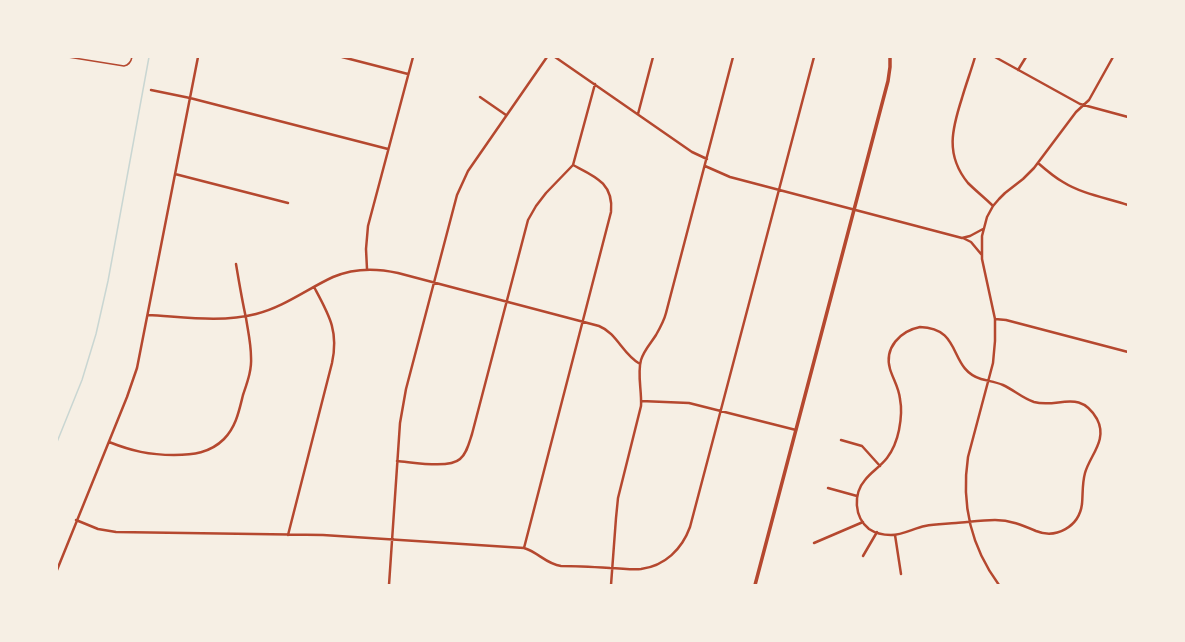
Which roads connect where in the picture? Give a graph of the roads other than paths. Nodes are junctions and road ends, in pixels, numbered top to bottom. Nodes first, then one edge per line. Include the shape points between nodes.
1 (68, 57) edge
2 (132, 57) edge
3 (198, 57) edge
4 (342, 57) edge
5 (413, 57) edge
6 (547, 57) edge
7 (555, 57) edge
8 (653, 57) edge
9 (733, 57) edge
10 (814, 57) edge
11 (890, 57) edge
12 (975, 57) edge
13 (995, 57) edge
14 (1026, 57) edge
15 (1113, 57) edge
16 (1018, 70) junction
17 (408, 74) junction
18 (594, 84) junction
19 (151, 90) dead end
20 (480, 97) dead end
21 (190, 98) junction
22 (1084, 105) junction
23 (638, 114) junction
24 (506, 115) junction
25 (1128, 117) edge
26 (388, 149) junction
27 (707, 159) junction
28 (1038, 163) junction
29 (573, 165) junction
30 (705, 166) junction
31 (175, 174) junction
32 (779, 190) junction
33 (288, 203) dead end
34 (1128, 205) edge
35 (993, 206) junction
36 (854, 209) junction
37 (984, 228) junction
38 (962, 238) junction
39 (981, 254) junction
40 (236, 264) dead end
41 (367, 269) junction
42 (434, 282) junction
43 (314, 287) junction
44 (507, 302) junction
45 (148, 314) junction
46 (245, 316) junction
47 (995, 319) junction
48 (583, 322) junction
49 (1128, 352) edge
50 (640, 364) junction
51 (988, 381) junction
52 (642, 401) junction
53 (721, 410) junction
54 (796, 430) junction
55 (841, 440) dead end
56 (109, 442) junction
57 (397, 461) junction
58 (880, 466) junction
59 (828, 488) dead end
60 (857, 496) junction
61 (76, 520) junction
62 (863, 522) junction
63 (969, 522) junction
64 (877, 532) junction
65 (288, 535) junction
66 (895, 535) junction
67 (392, 540) junction
68 (814, 543) dead end
69 (524, 548) junction
70 (863, 556) dead end
71 (612, 568) junction
72 (57, 570) edge
73 (901, 574) dead end
74 (389, 585) edge
75 (611, 585) edge
76 (755, 585) edge
77 (999, 585) edge

1 - 2 lane via 124,66 130,63
3 - 21 street
4 - 17 street
5 - 17 street
6 - 24 street
7 - 18 street
8 - 23 street
9 - 27 street
10 - 32 street
11 - 36 street via 888,81
12 - 35 street via 953,127 953,148 965,178
13 - 16 street
14 - 16 street
15 - 22 street
16 - 22 street
17 - 26 street
18 - 23 street
18 - 29 street
19 - 21 street
20 - 24 street
21 - 26 street
21 - 31 street
22 - 25 street
22 - 28 street
23 - 27 street via 692,152
24 - 42 street via 468,171 461,186 454,203
26 - 41 street via 368,226
27 - 30 street
28 - 34 street via 1069,186
28 - 35 street
29 - 44 street via 546,193 531,215
29 - 48 street via 603,183 612,202
30 - 32 street via 730,177
30 - 50 street via 664,319
31 - 33 street
31 - 45 street
32 - 36 street
32 - 53 street
35 - 37 street
36 - 38 street
36 - 54 street
37 - 38 street
37 - 39 street
38 - 39 street via 971,242
39 - 47 street
40 - 46 street
41 - 42 street via 390,271
41 - 43 street via 341,274
42 - 44 street
42 - 57 street via 404,396
43 - 46 street via 281,305
43 - 65 street via 332,322 334,349
44 - 48 street
44 - 57 street via 472,434 464,454 456,462 446,464
45 - 46 street via 212,319
45 - 56 street via 134,378
46 - 56 street via 251,346 251,365 236,421 224,439 205,451 188,455 148,454
47 - 49 street
47 - 51 street via 995,347
48 - 50 street via 606,330 632,359
48 - 69 street
50 - 52 street
51 - 58 street via 975,377 965,370 949,340 942,333 920,327 904,333 895,342 889,358 900,398 899,431 891,451
51 - 63 street via 968,457 966,492
51 - 63 street via 1036,402 1073,401 1083,405 1098,421 1100,440 1084,475 1080,511 1075,521 1066,529 1045,534 1010,521
52 - 53 street via 689,403
52 - 71 street via 618,498
53 - 54 street
53 - 71 street via 686,539 668,559 655,566 635,569
54 - 76 street
55 - 58 street via 862,446
56 - 61 street
57 - 67 street
58 - 60 street via 865,479
59 - 60 street
60 - 62 street via 858,512
61 - 65 street via 98,529 116,532
61 - 72 street
62 - 64 street
62 - 68 street
63 - 66 street via 925,526
63 - 77 street via 984,562
64 - 66 street
64 - 70 street
65 - 67 street
66 - 73 street
67 - 69 street
67 - 74 street
69 - 71 street via 556,565
71 - 75 street

